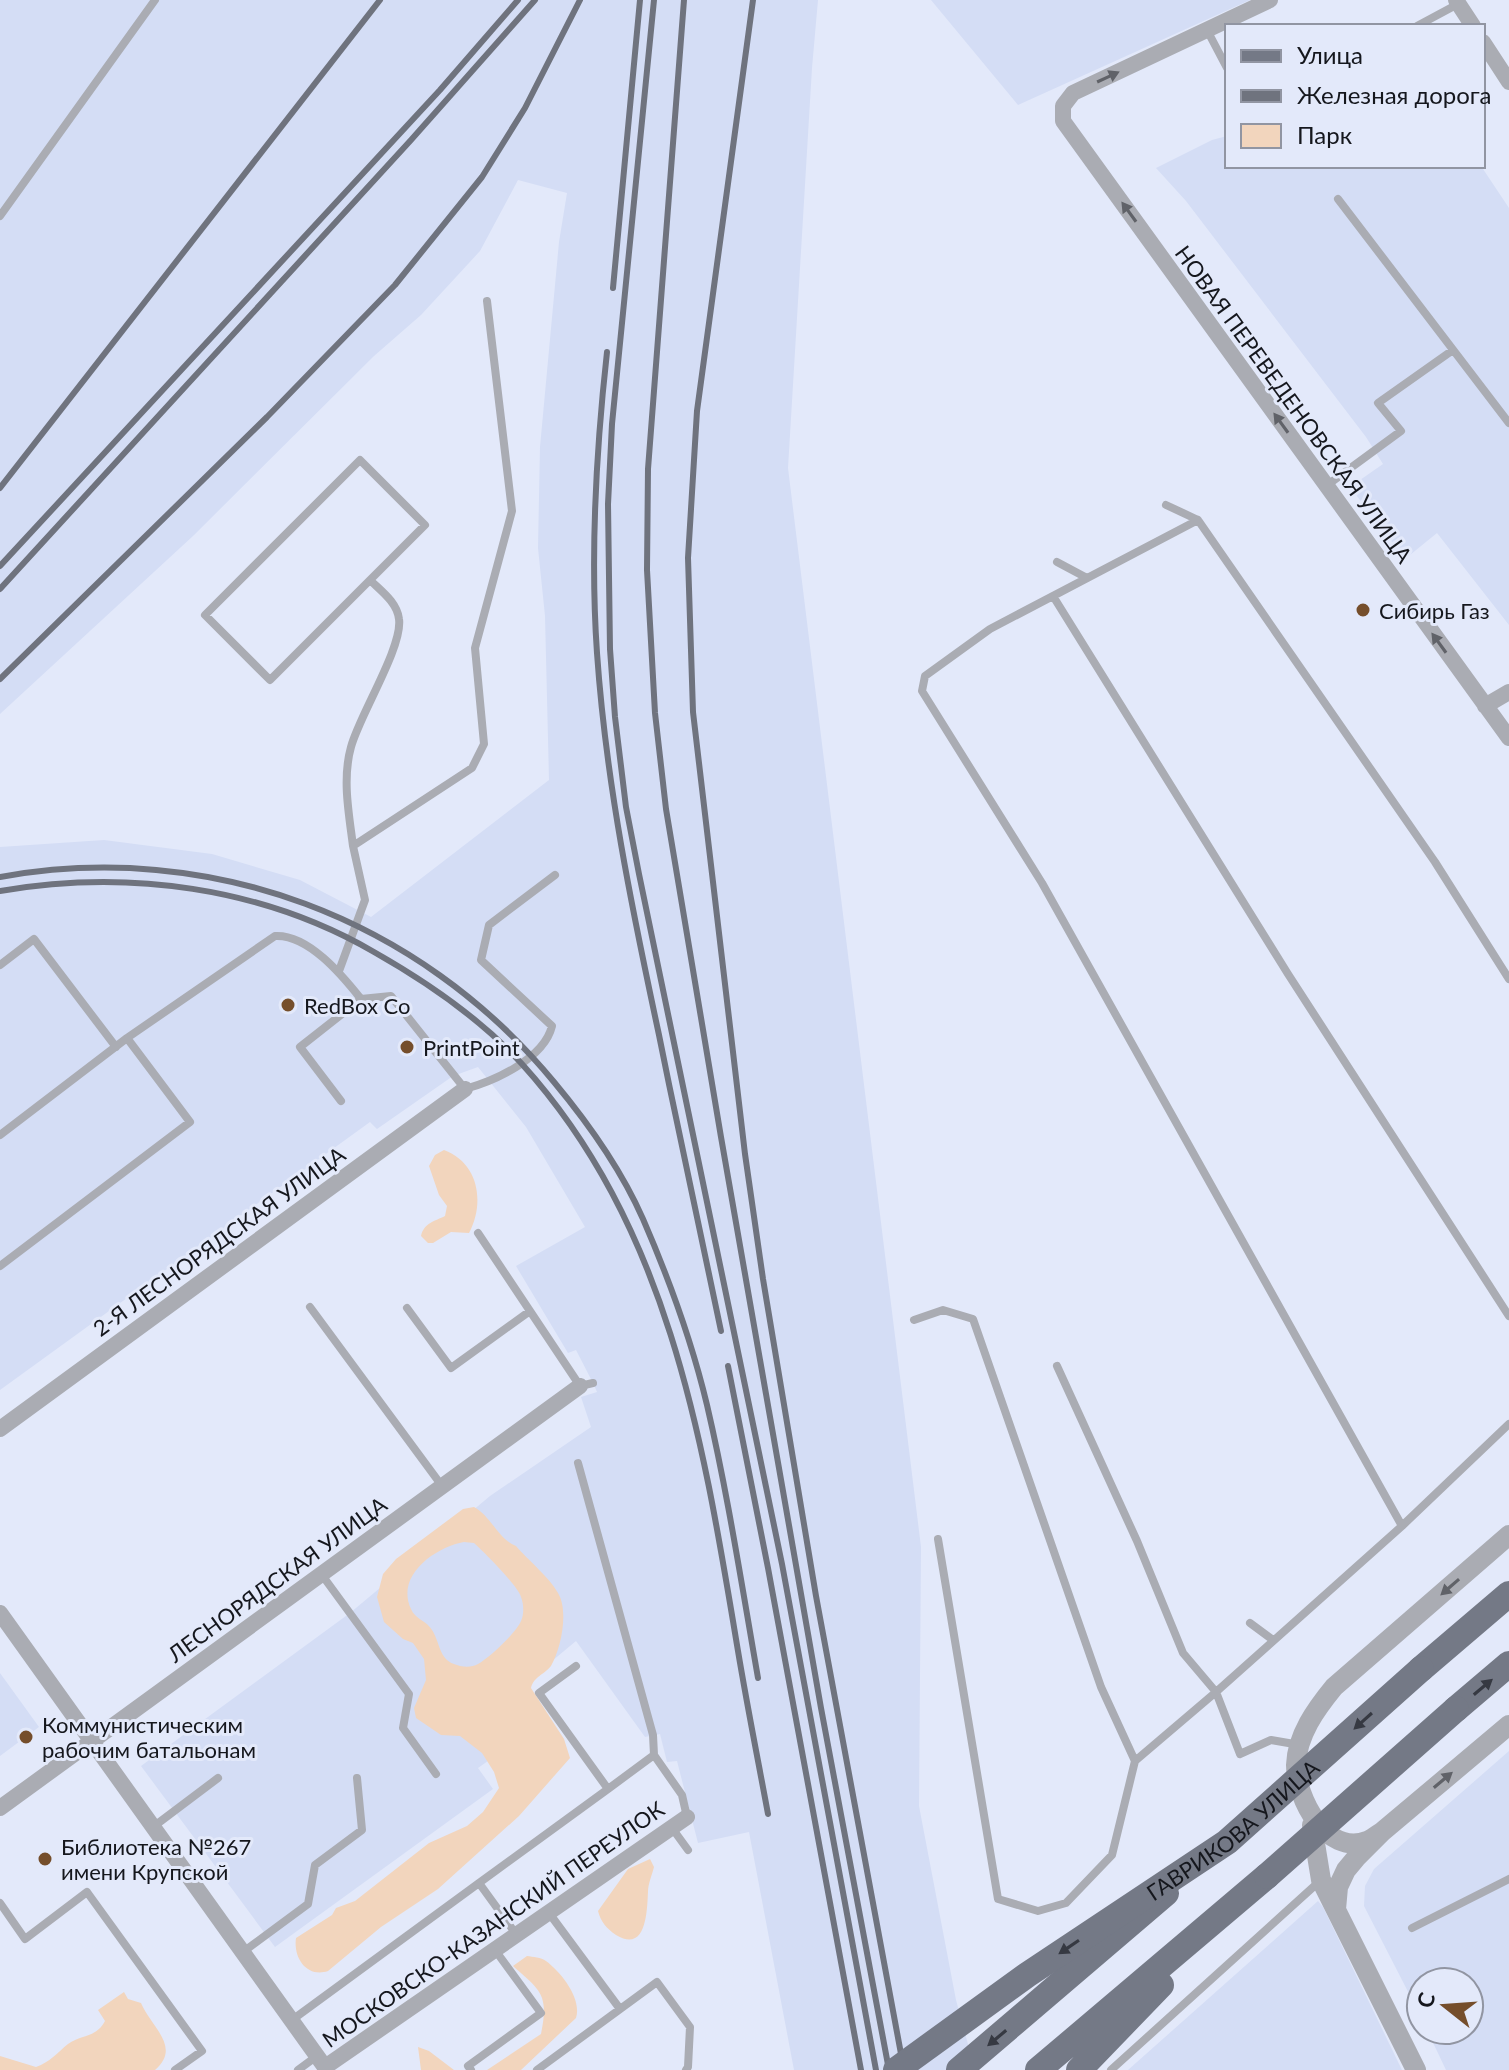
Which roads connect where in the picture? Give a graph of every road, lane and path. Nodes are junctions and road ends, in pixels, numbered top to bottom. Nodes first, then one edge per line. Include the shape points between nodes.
1 (155, 0) edge
2 (1270, 0) edge
3 (1458, 2) edge
4 (1420, 24) edge
5 (1472, 24) edge
6 (1207, 30) junction
7 (1485, 45) edge
8 (1225, 64) edge
9 (1509, 82) edge
10 (1338, 199) dead end
11 (0, 216) edge
12 (487, 301) dead end
13 (1453, 350) junction
14 (1509, 423) edge
15 (1326, 486) junction
16 (1166, 505) dead end
17 (1198, 520) junction
18 (1057, 562) dead end
19 (1087, 578) junction
20 (370, 580) junction
21 (1053, 596) junction
22 (1509, 692) edge
23 (1485, 706) junction
24 (1509, 738) edge
25 (353, 846) junction
26 (555, 875) dead end
27 (0, 965) edge
28 (339, 971) junction
29 (1509, 979) edge
30 (361, 999) junction
31 (127, 1038) junction
32 (116, 1047) junction
33 (465, 1089) junction
34 (341, 1101) dead end
35 (0, 1135) edge
36 (478, 1233) dead end
37 (0, 1266) edge
38 (310, 1307) dead end
39 (407, 1308) dead end
40 (530, 1311) junction
41 (1509, 1316) edge
42 (914, 1320) dead end
43 (1057, 1366) dead end
44 (586, 1384) joint
45 (1509, 1424) edge
46 (0, 1429) edge
47 (578, 1463) dead end
48 (442, 1486) junction
49 (1402, 1526) junction
50 (1509, 1535) edge
51 (938, 1539) dead end
52 (321, 1574) junction
53 (1509, 1594) edge
54 (0, 1613) edge
55 (1250, 1623) dead end
56 (1273, 1640) junction
57 (1509, 1664) edge
58 (576, 1666) dead end
59 (1216, 1692) junction
60 (1509, 1725) edge
61 (92, 1742) junction
62 (1300, 1745) junction
63 (654, 1755) junction
64 (1135, 1761) junction
65 (436, 1774) dead end
66 (218, 1778) dead end
67 (357, 1778) dead end
68 (608, 1789) junction
69 (0, 1808) edge
70 (1310, 1813) junction
71 (687, 1817) joint
72 (153, 1827) junction
73 (672, 1827) junction
74 (1383, 1831) junction
75 (1227, 1842) junction
76 (688, 1850) dead end
77 (1267, 1876) junction
78 (1509, 1879) edge
79 (1321, 1880) junction
80 (479, 1883) junction
81 (0, 1903) edge
82 (1336, 1910) junction
83 (548, 1912) junction
84 (1412, 1928) dead end
85 (516, 1935) junction
86 (495, 1950) junction
87 (243, 1952) junction
88 (620, 2009) junction
89 (291, 2020) junction
90 (323, 2064) edge
91 (175, 2070) edge
92 (298, 2070) edge
93 (471, 2070) edge
94 (537, 2070) edge
95 (686, 2070) edge
96 (896, 2070) edge
97 (959, 2070) edge
98 (1038, 2070) edge
99 (1079, 2070) edge
100 (1111, 2070) edge
101 (1416, 2070) edge

1 - 11 lane
2 - 6 street
3 - 4 lane
3 - 5 street
6 - 8 lane
15 -> 6 street, НОВАЯ ПЕРЕВЕДЕНОВСКАЯ УЛИЦА via 1063,121 1063,106 1073,93
7 - 9 street
10 - 13 lane
12 - 25 lane via 512,511 475,648 484,744 472,768
13 - 14 lane
13 - 15 lane via 1378,403 1401,431
23 -> 15 street, НОВАЯ ПЕРЕВЕДЕНОВСКАЯ УЛИЦА
16 - 17 lane
17 - 19 lane
17 - 29 lane via 1435,862
18 - 19 lane
19 - 21 lane
20 - 20 lane via 270,680 205,615 360,460 425,525
20 - 25 lane via 393,603 400,620 396,642 351,748 346,794
21 - 41 lane
21 - 49 lane via 954,652 925,676 922,691 1049,896
22 - 23 street
23 - 24 street, НОВАЯ ПЕРЕВЕДЕНОВСКАЯ УЛИЦА
25 - 28 lane via 365,900
26 - 33 lane via 489,925 481,960 552,1026 550,1036 533,1055 490,1083
27 - 32 lane via 34,939
28 - 30 lane
28 - 31 lane via 304,944 275,936
30 - 33 lane via 391,996
30 - 34 lane via 300,1047
31 - 32 lane
31 - 37 lane via 190,1122
32 - 35 lane
33 - 46 street, 2-Я ЛЕСНОРЯДСКАЯ УЛИЦА
36 - 40 lane
38 - 48 lane
39 - 40 lane via 451,1368
40 - 44 lane
42 - 64 lane via 943,1310 973,1319 1101,1687
43 - 59 lane via 1183,1653
44 - 48 street, ЛЕСНОРЯДСКАЯ УЛИЦА
45 - 49 lane
47 - 63 lane via 653,1735
48 - 52 street, ЛЕСНОРЯДСКАЯ УЛИЦА
49 - 56 lane
50 -> 62 street via 1334,1687
51 - 64 lane via 998,1899 1038,1911 1066,1903 1112,1855
52 - 61 street, ЛЕСНОРЯДСКАЯ УЛИЦА
52 - 65 lane via 409,1694 403,1728
53 -> 75 main road, ГАВРИКОВА УЛИЦА, bridge
54 - 61 street
55 - 56 lane
56 - 59 lane
77 -> 57 main road, bridge
58 - 68 lane via 539,1693
59 - 62 lane via 1240,1754 1271,1740
59 - 64 lane
74 -> 60 street
61 - 69 street, ЛЕСНОРЯДСКАЯ УЛИЦА
61 - 72 street
62 - 70 street via 1298,1782
63 - 68 lane
63 - 71 lane via 682,1795
66 - 72 lane
67 - 87 lane via 362,1830 315,1865 308,1904
68 - 80 lane
70 - 74 street via 1323,1829 1353,1843
70 - 79 street
71 - 73 street, МОСКОВСКО-КАЗАНСКИЙ ПЕРЕУЛОК
72 - 87 street
73 - 76 lane
73 - 83 street, МОСКОВСКО-КАЗАНСКИЙ ПЕРЕУЛОК
74 - 82 street via 1346,1870
75 -> 96 main road, bridge
75 -> 97 main road, ГАВРИКОВА УЛИЦА, bridge
77 - 98 main road
77 - 99 main road
78 - 84 lane
79 - 82 street
79 - 100 lane
80 - 85 lane
80 - 89 lane
81 - 91 lane via 25,1939 87,1892 202,2051
82 - 101 street
83 - 85 street, МОСКОВСКО-КАЗАНСКИЙ ПЕРЕУЛОК
83 - 88 lane
85 - 86 street, МОСКОВСКО-КАЗАНСКИЙ ПЕРЕУЛОК
86 - 90 street, МОСКОВСКО-КАЗАНСКИЙ ПЕРЕУЛОК
86 - 93 lane via 541,2013 468,2066
87 - 89 street
88 - 94 lane
88 - 95 lane via 657,1982 690,2027
89 - 90 street
90 - 92 lane

